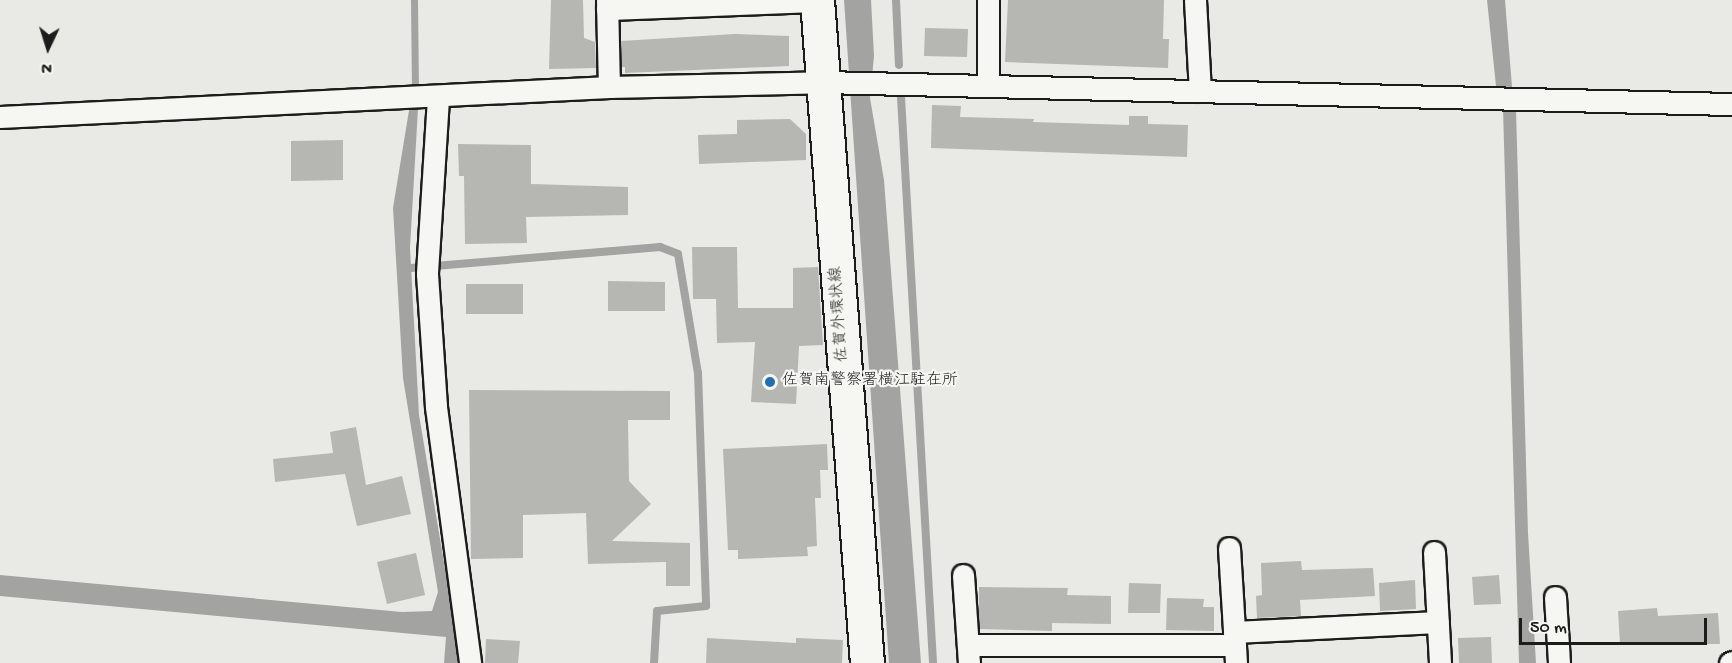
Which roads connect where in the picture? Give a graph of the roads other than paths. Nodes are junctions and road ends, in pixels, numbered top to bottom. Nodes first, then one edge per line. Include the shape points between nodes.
1 (817, 0) edge
2 (988, 0) edge
3 (1195, 0) edge
4 (607, 4) edge
5 (828, 82) junction
6 (988, 85) junction
7 (609, 87) junction
8 (1200, 91) junction
9 (433, 98) junction
10 (1732, 104) edge
11 (0, 117) edge
12 (1229, 548) dead end
13 (1434, 552) dead end
14 (963, 575) dead end
15 (1556, 597) dead end
16 (1438, 622) junction
17 (1235, 647) edge
18 (969, 654) edge
19 (470, 663) edge
20 (867, 663) edge
21 (1440, 663) edge
22 (1559, 663) edge

1 - 4 street
1 - 5 main road, 佐賀外環状線
2 - 6 street
3 - 8 street
4 - 7 street
5 - 6 street
5 - 7 street
5 - 20 main road, 佐賀外環状線
6 - 8 street
7 - 9 street
8 - 10 street
9 - 11 street
9 - 19 street via 427,265 436,407
12 - 17 street
13 - 16 street
14 - 18 street
15 - 22 street
16 - 17 street
16 - 21 street
17 - 18 street

